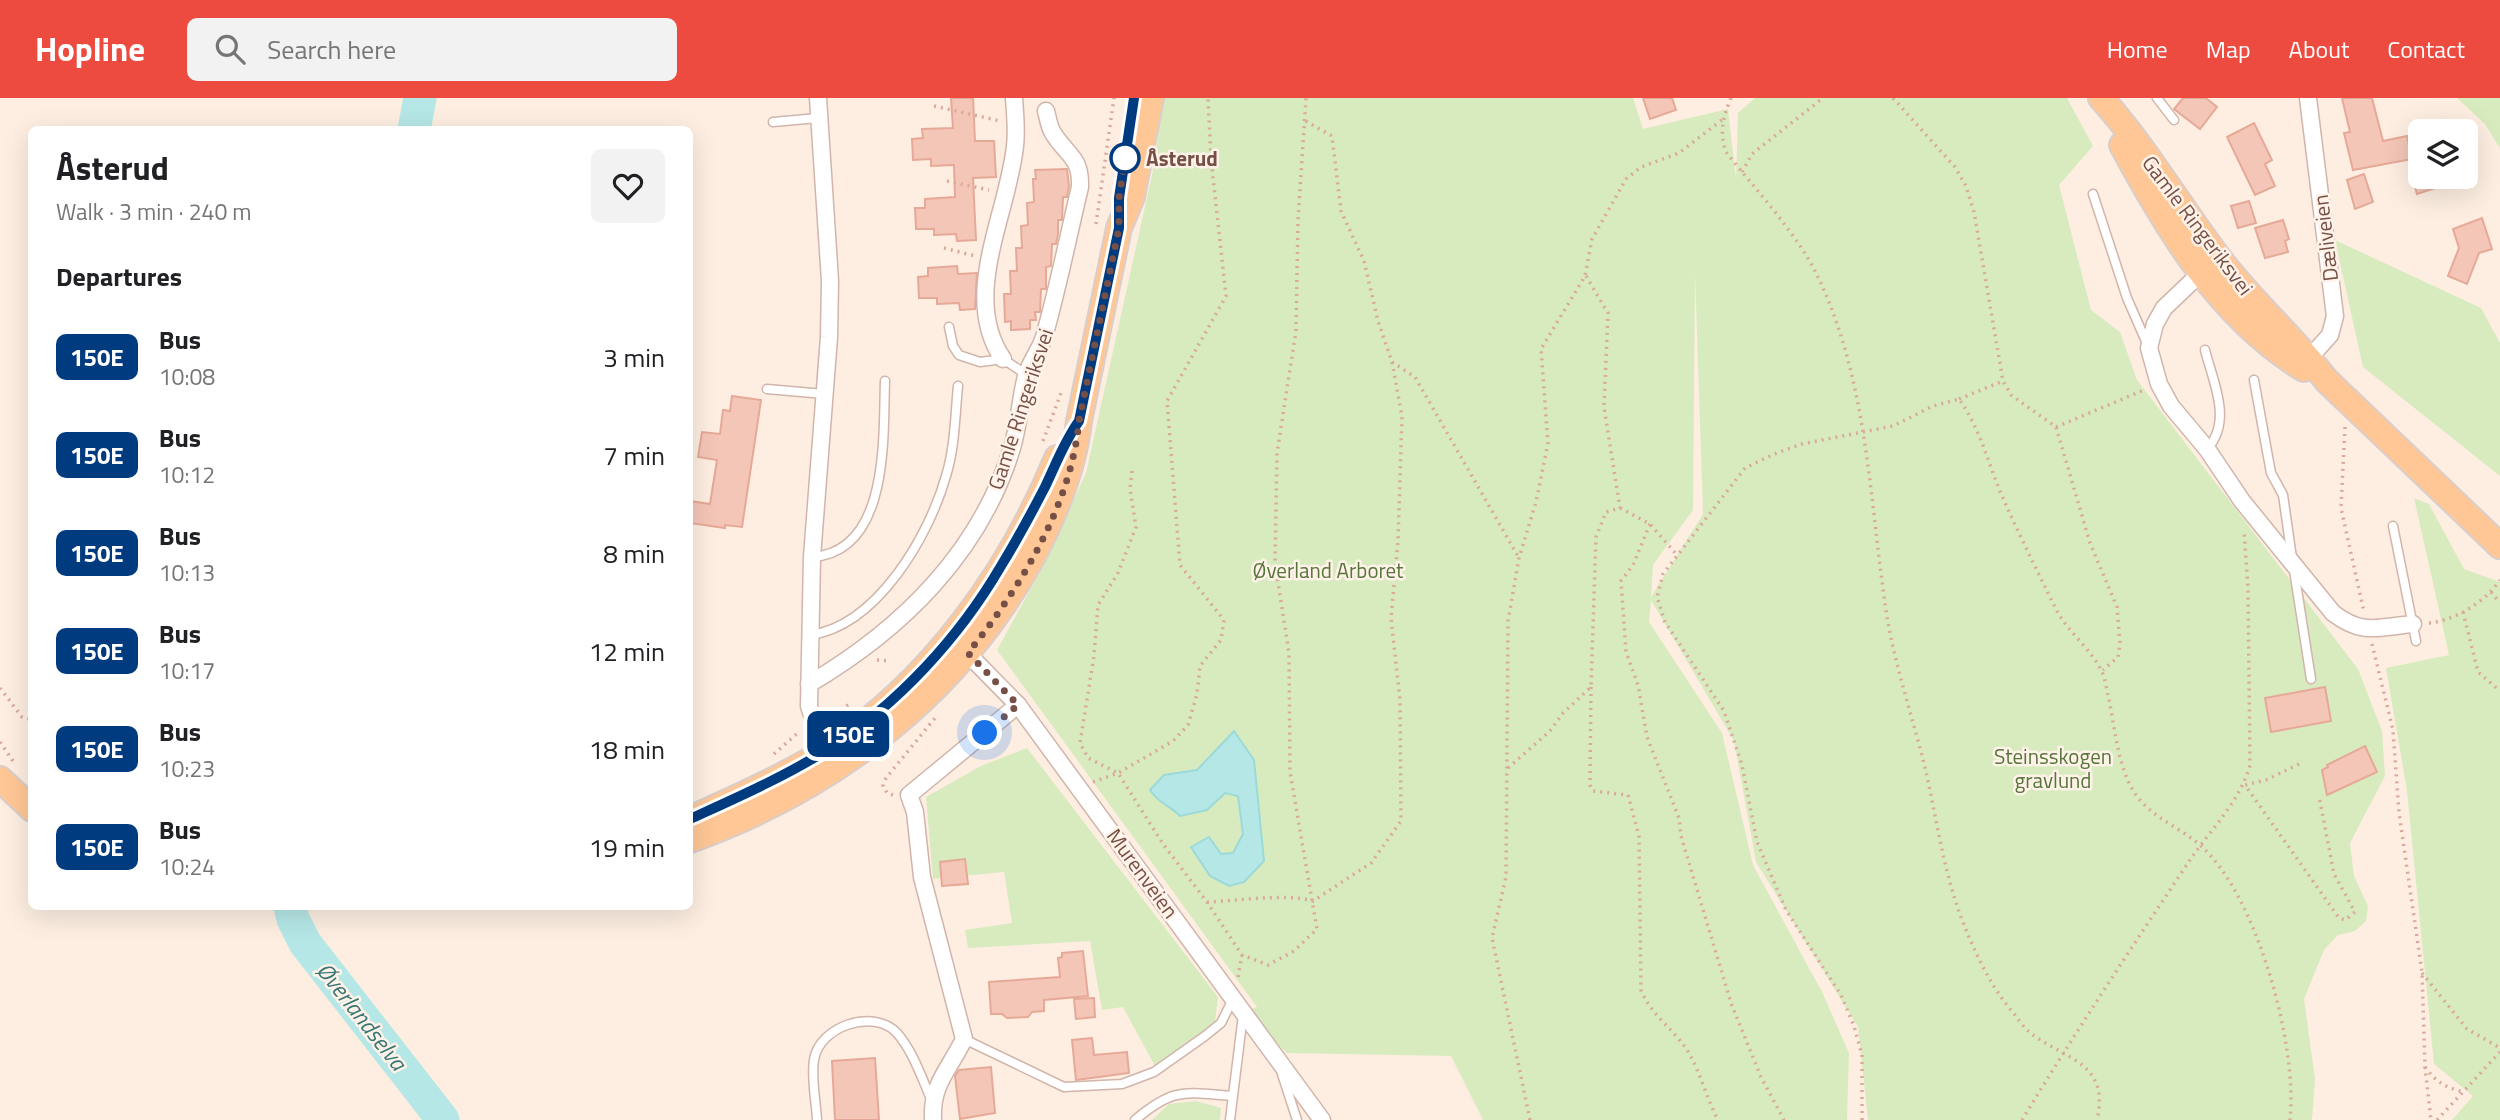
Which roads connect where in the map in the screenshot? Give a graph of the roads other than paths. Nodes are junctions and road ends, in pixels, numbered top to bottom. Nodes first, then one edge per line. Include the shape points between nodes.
1 (818, 98) edge
2 (1014, 98) edge
3 (1134, 98) edge
4 (1151, 98) edge
5 (2100, 98) edge
6 (2157, 98) edge
7 (2308, 98) edge
8 (1046, 111) dead end
9 (818, 118) junction
10 (2174, 120) dead end
11 (773, 122) dead end
12 (2093, 194) dead end
13 (1119, 228) junction
14 (2210, 265) junction
15 (949, 327) dead end
16 (2149, 348) junction
17 (2205, 350) dead end
18 (1003, 359) junction
19 (2305, 363) junction
20 (1027, 374) junction
21 (2254, 380) dead end
22 (885, 381) dead end
23 (958, 386) dead end
24 (767, 389) dead end
25 (824, 394) junction
26 (2207, 449) junction
27 (2393, 526) dead end
28 (2500, 546) edge
29 (812, 556) junction
30 (2292, 561) junction
31 (2413, 624) junction
32 (810, 635) junction
33 (2416, 641) dead end
34 (959, 646) junction
35 (2311, 679) dead end
36 (809, 684) junction
37 (1018, 705) junction
38 (834, 758) junction
39 (11, 774) edge
40 (28, 802) edge
41 (693, 818) edge
42 (693, 839) edge
43 (1234, 997) junction
44 (1244, 1012) junction
45 (964, 1040) junction
46 (1275, 1055) junction
47 (1231, 1096) junction
48 (932, 1101) junction
49 (817, 1120) edge
50 (933, 1120) edge
51 (1135, 1120) edge
52 (1230, 1120) edge
53 (1297, 1120) edge
54 (1322, 1120) edge

1 - 9 street
2 - 18 street, Gamle Ringeriksvei via 1015,148 991,261 985,316 992,344
3 - 13 main road
4 - 13 main road via 1132,197
5 - 14 main road, Gamle Ringeriksvei via 2125,125
6 - 10 lane
7 - 19 street, Dæliveien via 2334,316 2330,335
8 - 20 street, Gamle Ringeriksvei via 1051,130 1077,160 1080,187 1043,339
9 - 11 lane
9 - 25 street via 830,281
12 - 16 lane via 2127,298
13 - 34 main road via 1079,421
14 - 16 street via 2164,308
14 - 19 main road, Gamle Ringeriksvei
15 - 18 lane via 959,355 980,362
16 - 26 street via 2171,406
17 - 26 lane via 2222,418 2216,440
18 - 20 lane
19 - 28 main road, Gamle Ringeriksvei
20 - 36 street, Gamle Ringeriksvei via 1011,451 985,514 961,552 892,627
21 - 30 lane via 2271,473 2283,495
22 - 29 lane via 882,454 872,506 849,542 826,556
23 - 32 lane via 947,475 900,572 852,619 828,633
24 - 25 lane
25 - 29 street
26 - 30 street via 2242,501
27 - 31 lane
29 - 32 street
30 - 31 street via 2347,624 2368,630
30 - 35 lane
31 - 33 lane
32 - 36 street
34 - 37 street, Murenveien
34 - 38 main road via 898,723
36 - 38 street via 809,706
37 - 43 street, Murenveien
37 - 45 street via 909,795 922,877
38 - 41 main road
38 - 42 main road via 764,809
39 - 40 main road
43 - 44 street, Murenveien
43 - 45 lane via 1220,1023 1205,1036 1154,1072 1122,1084 1064,1087
44 - 46 street, Murenveien
44 - 47 lane
45 - 48 street
46 - 53 lane
46 - 54 street, Murenveien
47 - 51 lane via 1172,1094
47 - 52 lane
48 - 49 lane via 897,1034 885,1023 867,1020 847,1025 827,1038 814,1058
48 - 50 street

